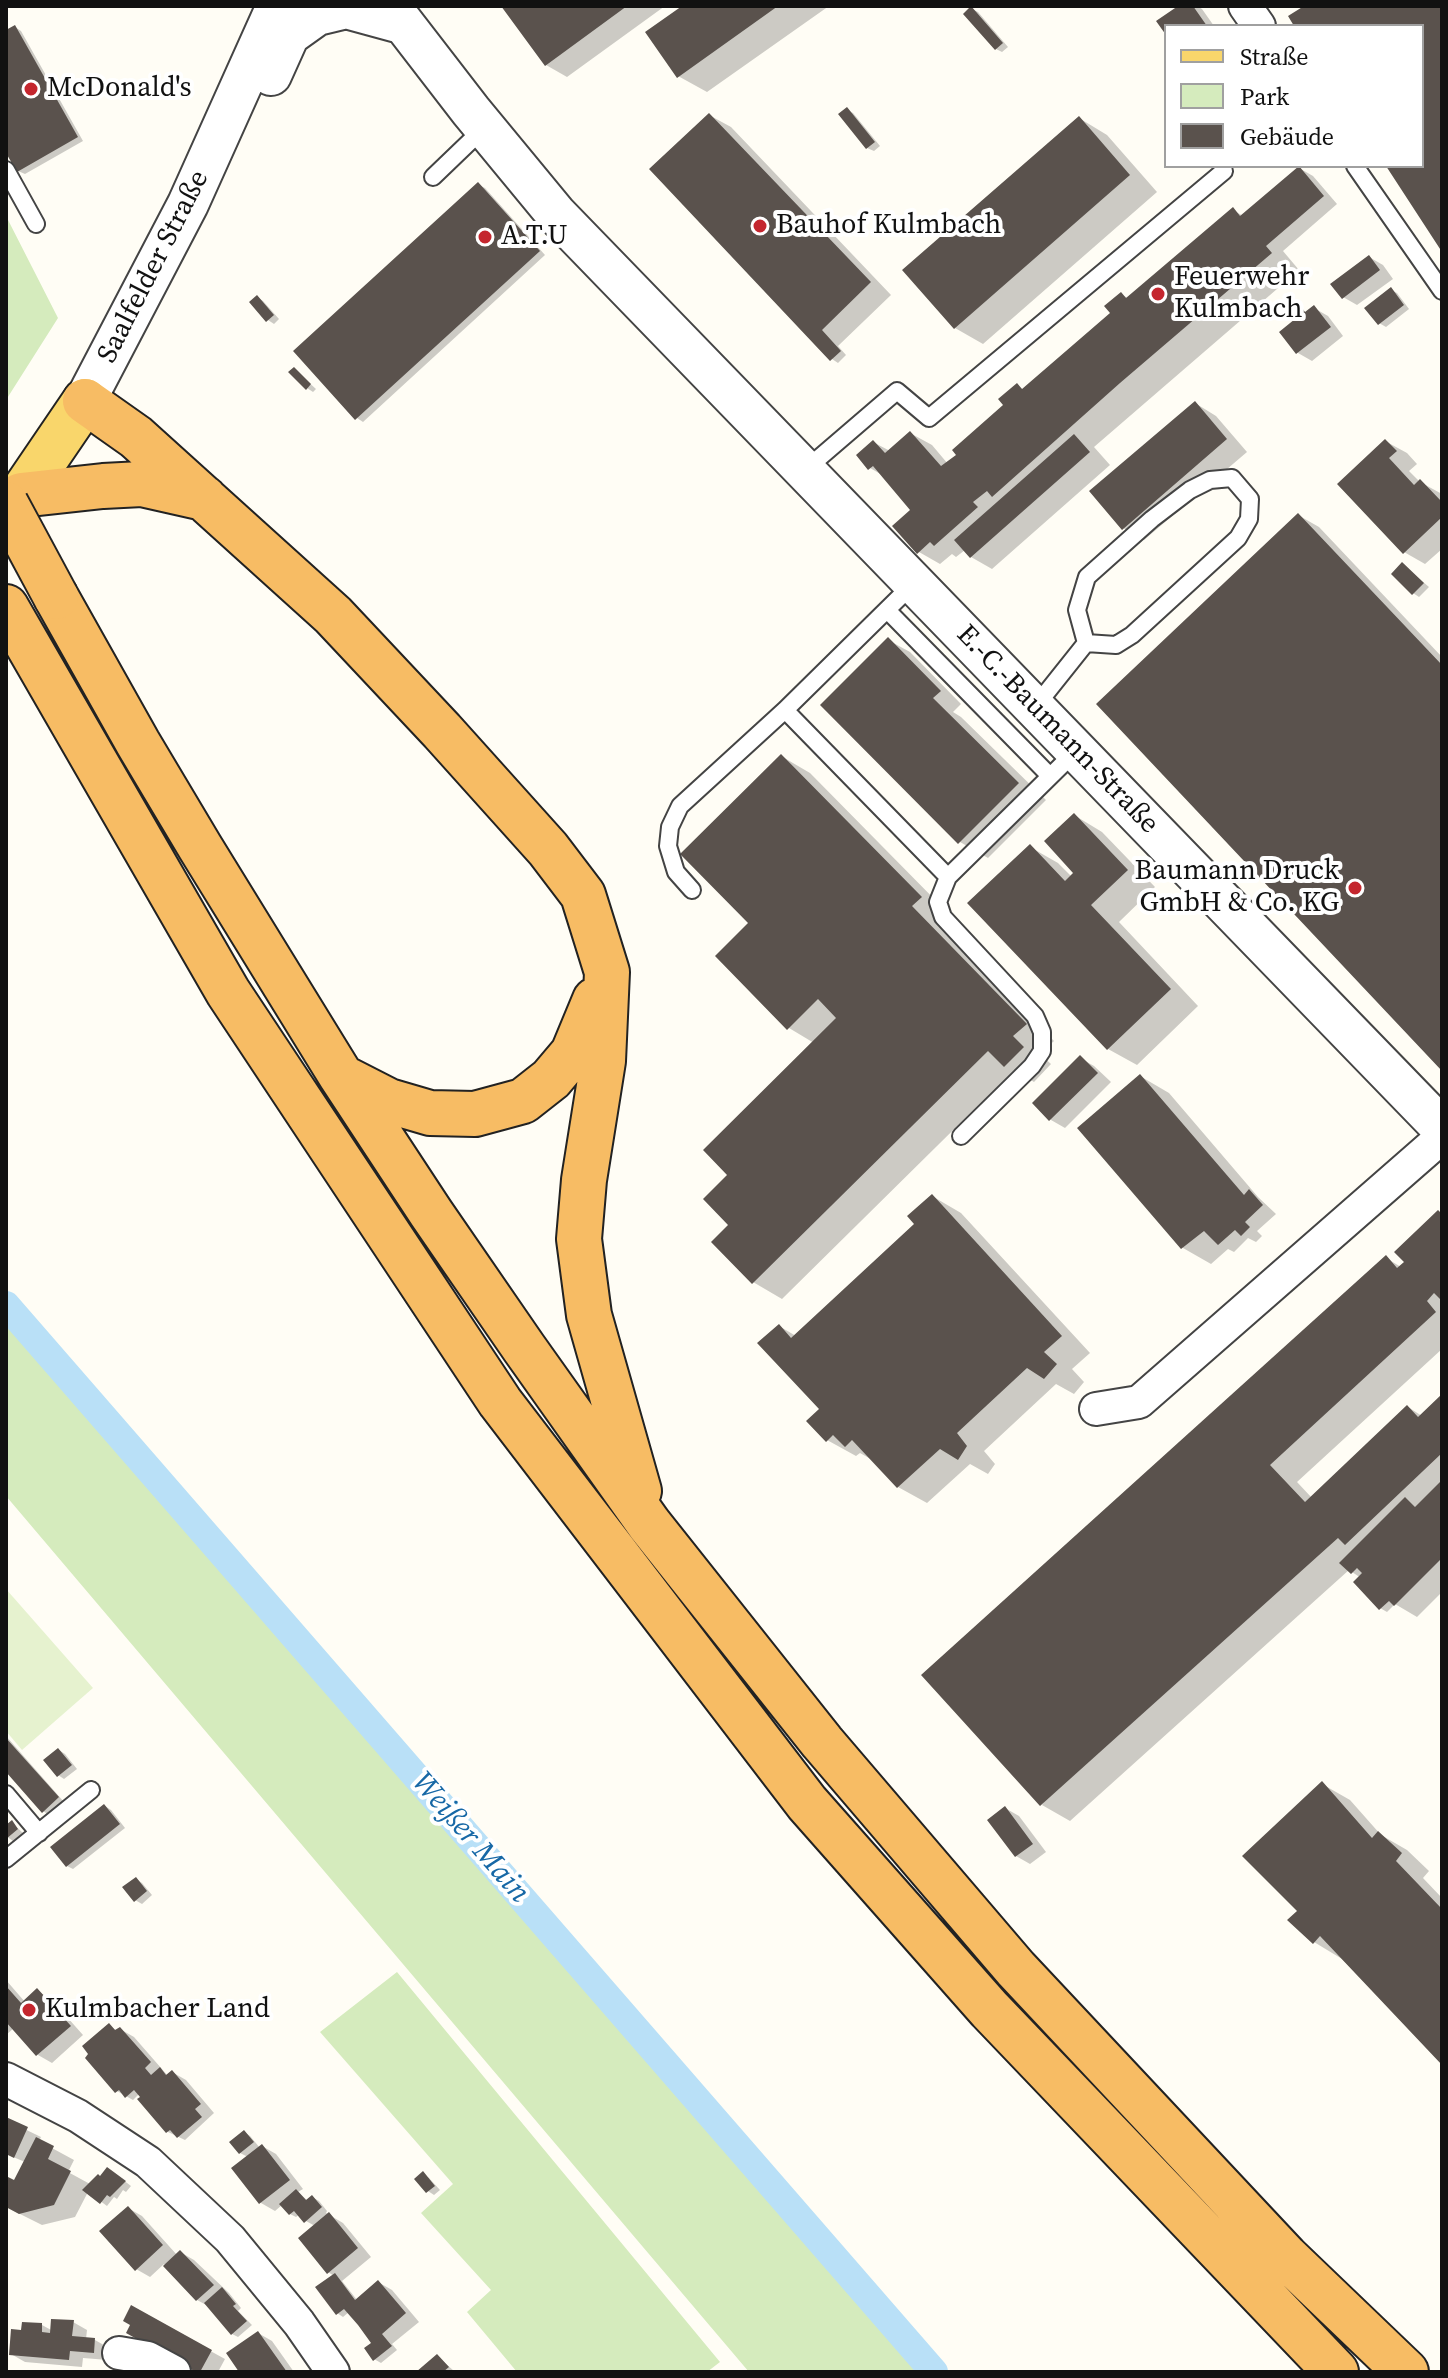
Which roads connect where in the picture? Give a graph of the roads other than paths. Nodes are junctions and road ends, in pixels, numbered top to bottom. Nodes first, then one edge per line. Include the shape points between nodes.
1 (277, 6) edge
2 (1245, 6) edge
3 (395, 14) edge
4 (1258, 24) edge
5 (484, 128) junction
6 (213, 150) junction
7 (1356, 168) edge
8 (6, 170) edge
9 (1224, 171) dead end
10 (433, 177) dead end
11 (36, 224) dead end
12 (1442, 291) edge
13 (85, 401) junction
14 (805, 470) junction
15 (206, 499) junction
16 (11, 504) edge
17 (900, 597) junction
18 (14, 620) edge
19 (1086, 643) junction
20 (1035, 707) junction
21 (785, 710) junction
22 (1063, 764) junction
23 (948, 877) junction
24 (692, 890) dead end
25 (607, 972) junction
26 (341, 1076) junction
27 (1442, 1128) edge
28 (961, 1136) dead end
29 (1442, 1137) edge
30 (1096, 1409) dead end
31 (649, 1524) junction
32 (91, 1790) dead end
33 (6, 1794) edge
34 (39, 1833) junction
35 (6, 1859) edge
36 (6, 2079) edge
37 (119, 2353) dead end
38 (1324, 2364) edge
39 (174, 2372) edge
40 (333, 2372) edge
41 (1406, 2372) edge

1 - 6 street, Saalfelder Straße
2 - 4 street
3 - 5 street, E.-C.-Baumann-Straße
3 - 6 street via 346,8 317,15 289,35 256,109
5 - 10 lane
5 - 14 street, E.-C.-Baumann-Straße via 556,214
6 - 13 street, Saalfelder Straße
7 - 12 lane
8 - 11 lane
9 - 14 lane via 929,418 897,391
13 - 15 highway via 136,437
13 - 16 main road, Saalfelder Straße
14 - 17 street, E.-C.-Baumann-Straße
15 - 16 highway via 142,484
15 - 25 highway via 333,615 548,849 583,895
16 - 26 highway, bridge via 138,743
17 - 20 street, E.-C.-Baumann-Straße
17 - 21 lane
17 - 22 lane
18 - 38 highway via 228,992 500,1402 807,1803 990,2010
19 - 19 lane via 1077,610 1087,577 1190,490 1210,480 1232,478 1250,499 1249,519 1238,538 1132,635 1116,645
19 - 20 lane
20 - 22 street, E.-C.-Baumann-Straße
21 - 23 lane
21 - 24 lane via 680,806 668,846 676,872
22 - 23 lane
22 - 27 street, E.-C.-Baumann-Straße
23 - 28 lane via 938,902 943,917 1035,1016 1042,1032 1042,1051 1032,1066
25 - 26 highway via 573,1053 523,1101 475,1114 430,1113 389,1101
25 - 31 highway via 603,1061 579,1239 589,1315
26 - 31 highway
29 - 30 street via 1139,1402
31 - 41 highway via 822,1742 1016,1969 1286,2257
32 - 34 lane
33 - 34 lane
34 - 35 lane
36 - 40 street via 78,2116 148,2162 230,2239
37 - 39 street via 148,2358

